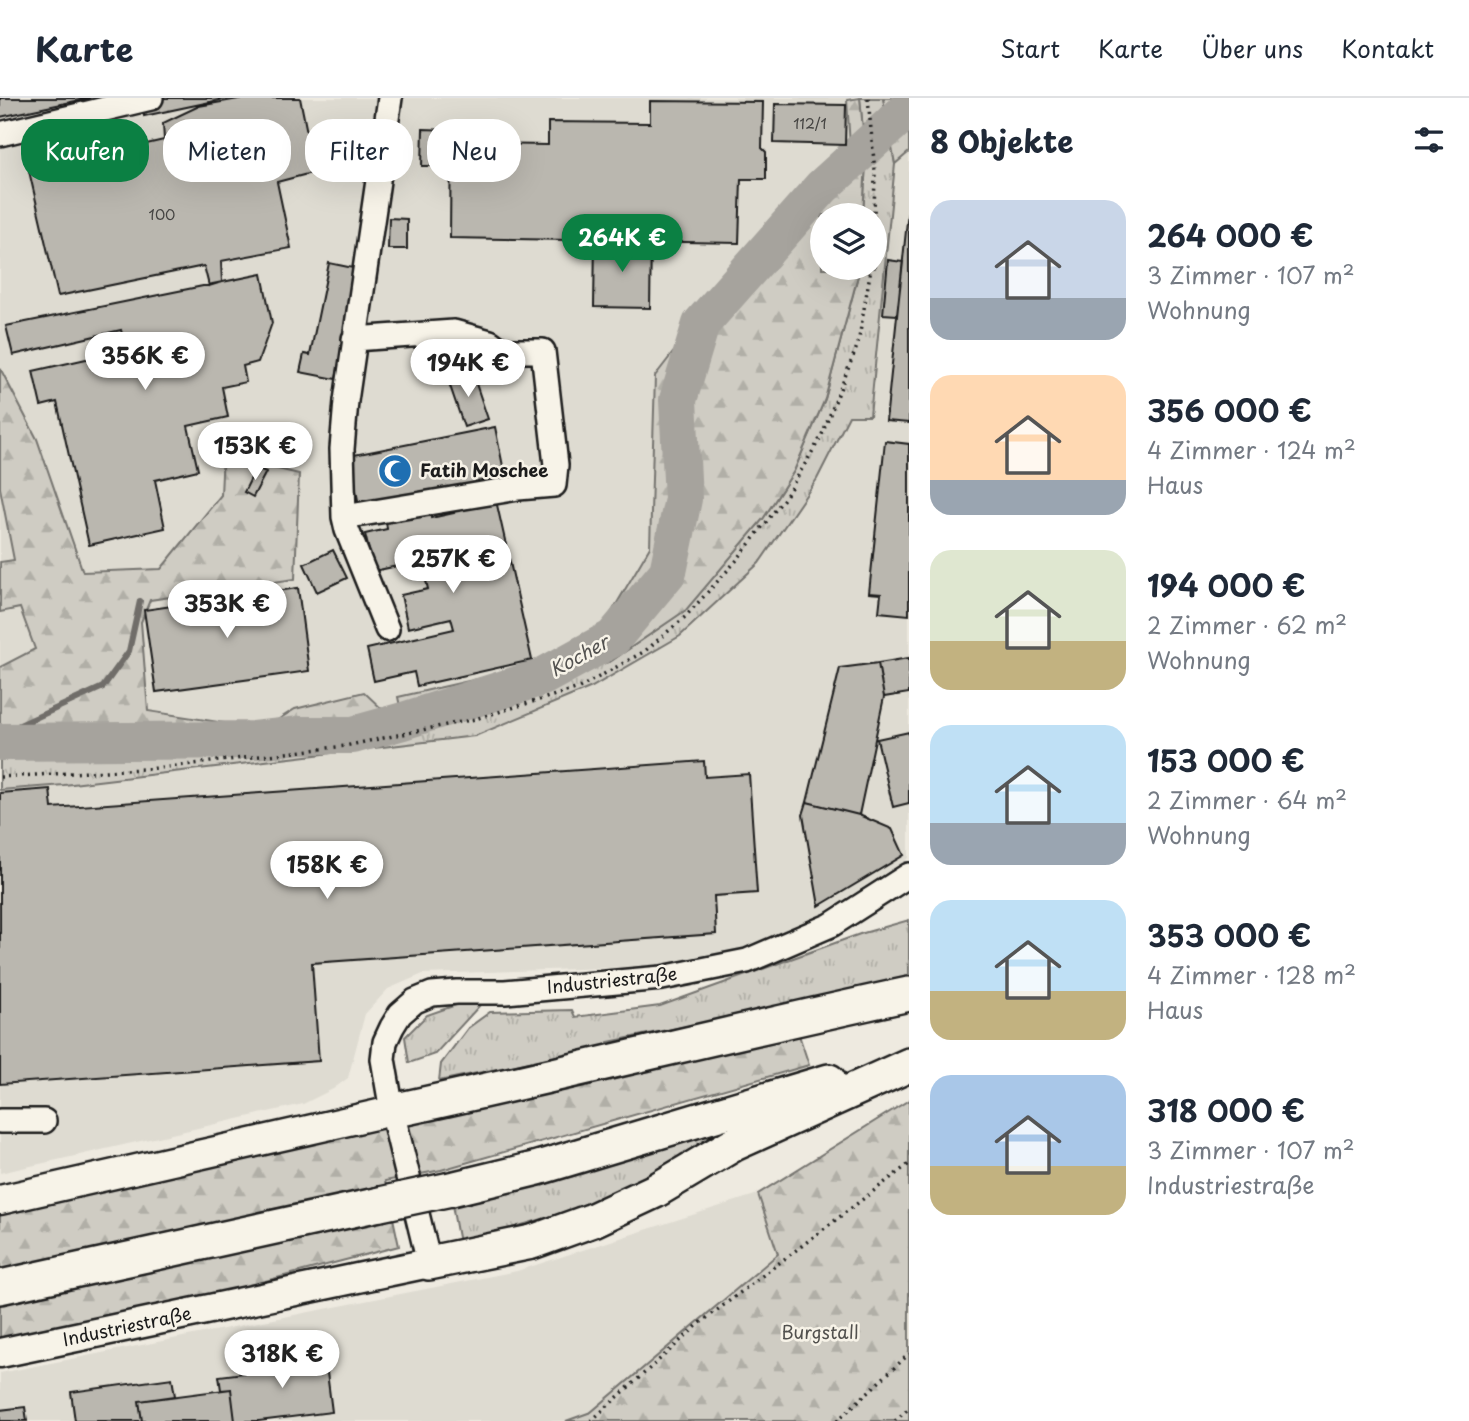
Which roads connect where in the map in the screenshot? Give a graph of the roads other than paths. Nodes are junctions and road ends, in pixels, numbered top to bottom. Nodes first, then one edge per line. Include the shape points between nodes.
1 (151, 98) edge
2 (390, 98) edge
3 (0, 134) edge
4 (354, 339) junction
5 (344, 517) junction
6 (387, 629) dead end
7 (909, 875) edge
8 (909, 994) edge
9 (909, 1056) edge
10 (909, 1065) edge
11 (392, 1111) junction
12 (0, 1121) edge
13 (44, 1121) dead end
14 (0, 1200) edge
15 (429, 1264) junction
16 (0, 1287) edge
17 (0, 1353) edge

1 - 3 street
2 - 4 street
4 - 5 street via 342,449
4 - 5 street via 454,332 490,342 502,351 542,351 556,465 554,485
5 - 6 street
7 - 11 street, Industriestraße via 831,925 747,961 662,978 432,994 415,1001 400,1014 385,1042 383,1059
8 - 11 highway
9 - 16 highway, bridge via 551,1164
10 - 15 highway via 734,1144 656,1191 593,1220 531,1242
11 - 14 main road
11 - 15 street, Industriestraße
12 - 13 street
15 - 17 main road, Industriestraße

